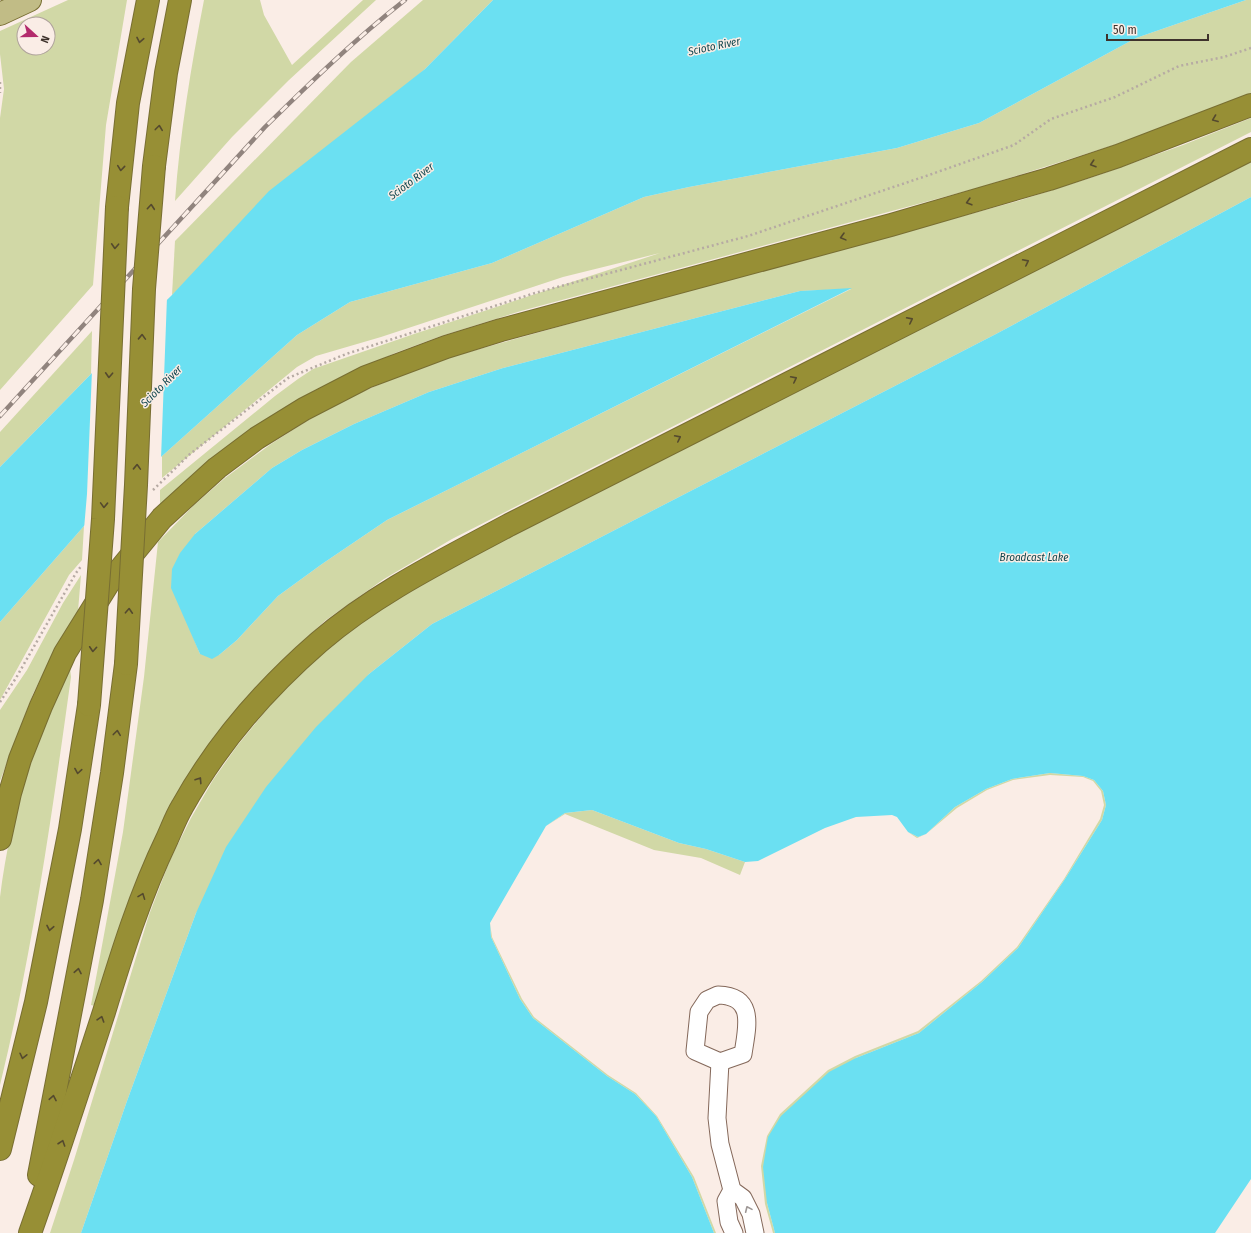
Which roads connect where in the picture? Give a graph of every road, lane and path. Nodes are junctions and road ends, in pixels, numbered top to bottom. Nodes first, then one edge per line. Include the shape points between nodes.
1 (30, 0) edge
2 (180, 0) edge
3 (148, 1) edge
4 (0, 14) edge
5 (0, 82) edge
6 (0, 93) edge
7 (1251, 104) edge
8 (1251, 149) edge
9 (0, 839) edge
10 (720, 1062) dead end
11 (0, 1149) edge
12 (732, 1190) junction
13 (30, 1233) edge
14 (734, 1233) edge
15 (755, 1233) edge

1 - 4 main road
13 -> 2 highway, bridge via 49,1118 92,900 126,664 144,289 154,166 166,74
3 -> 11 highway, bridge via 128,103 117,207 103,519 89,705 70,829 36,1002
5 - 6 path
7 -> 9 highway via 1118,156 1049,179 446,347 366,377 304,409 257,438 211,473 162,518 108,584 65,653 41,706 20,759
13 -> 8 highway via 131,924 182,807 220,748 270,688 320,641 371,602 422,571 503,528
10 - 12 lane via 717,1118 720,1144
12 - 14 lane via 726,1201 729,1222
15 -> 12 lane via 743,1198

